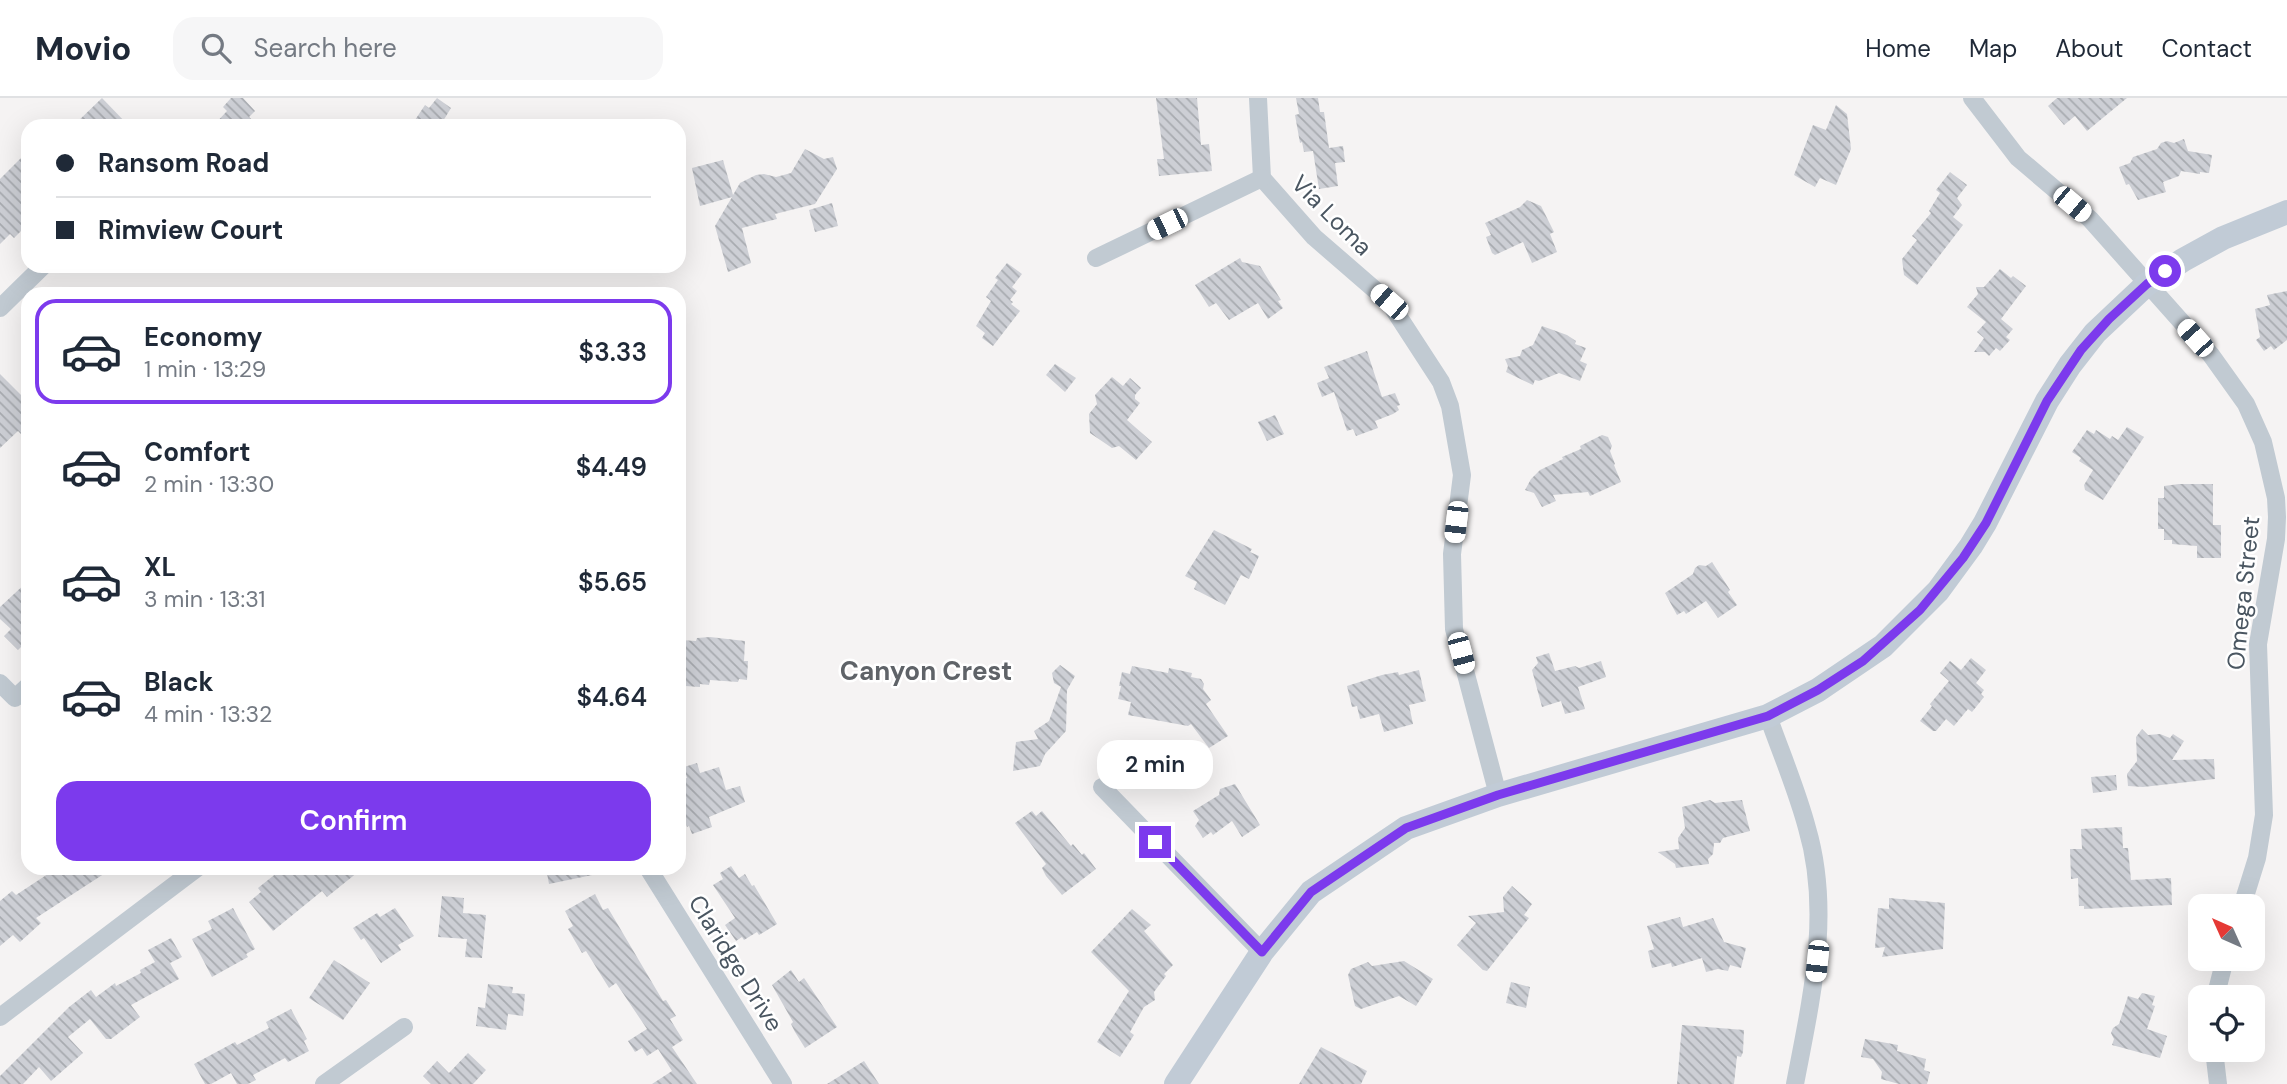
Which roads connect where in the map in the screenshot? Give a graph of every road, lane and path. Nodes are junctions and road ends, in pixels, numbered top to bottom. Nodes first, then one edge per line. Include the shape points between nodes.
1 (1258, 98) edge
2 (1972, 98) edge
3 (1262, 178) junction
4 (2287, 212) edge
5 (1096, 258) dead end
6 (36, 273) edge
7 (2147, 284) junction
8 (21, 287) edge
9 (22, 287) edge
10 (0, 308) edge
11 (0, 683) edge
12 (21, 692) edge
13 (1768, 716) junction
14 (1101, 787) dead end
15 (1498, 795) junction
16 (188, 875) edge
17 (652, 875) edge
18 (2246, 894) edge
19 (1262, 952) junction
20 (0, 1017) edge
21 (404, 1027) dead end
22 (2215, 1062) edge
23 (324, 1084) edge
24 (783, 1084) edge
25 (1176, 1084) edge
26 (1795, 1084) edge
27 (2218, 1084) edge

1 - 3 street, Via Loma
2 - 7 street, Omega Street via 2018,158 2090,219
3 - 5 street
3 - 15 street, Via Loma via 1314,237 1389,302 1441,382 1462,475 1452,554 1454,629
4 - 7 street via 2223,238
6 - 9 street
7 - 13 street via 2070,365 2042,410 1986,523 1938,591 1863,661
7 - 18 street, Omega Street via 2211,355 2246,404 2263,442 2276,498 2276,539 2258,661 2263,828
8 - 10 street
11 - 12 street
13 - 15 street
13 - 26 street via 1808,830 1817,888 1815,981
14 - 19 street
15 - 19 street via 1406,828 1311,892
16 - 20 street
17 - 24 street, Claridge Drive
19 - 25 street
21 - 23 street
22 - 27 street

